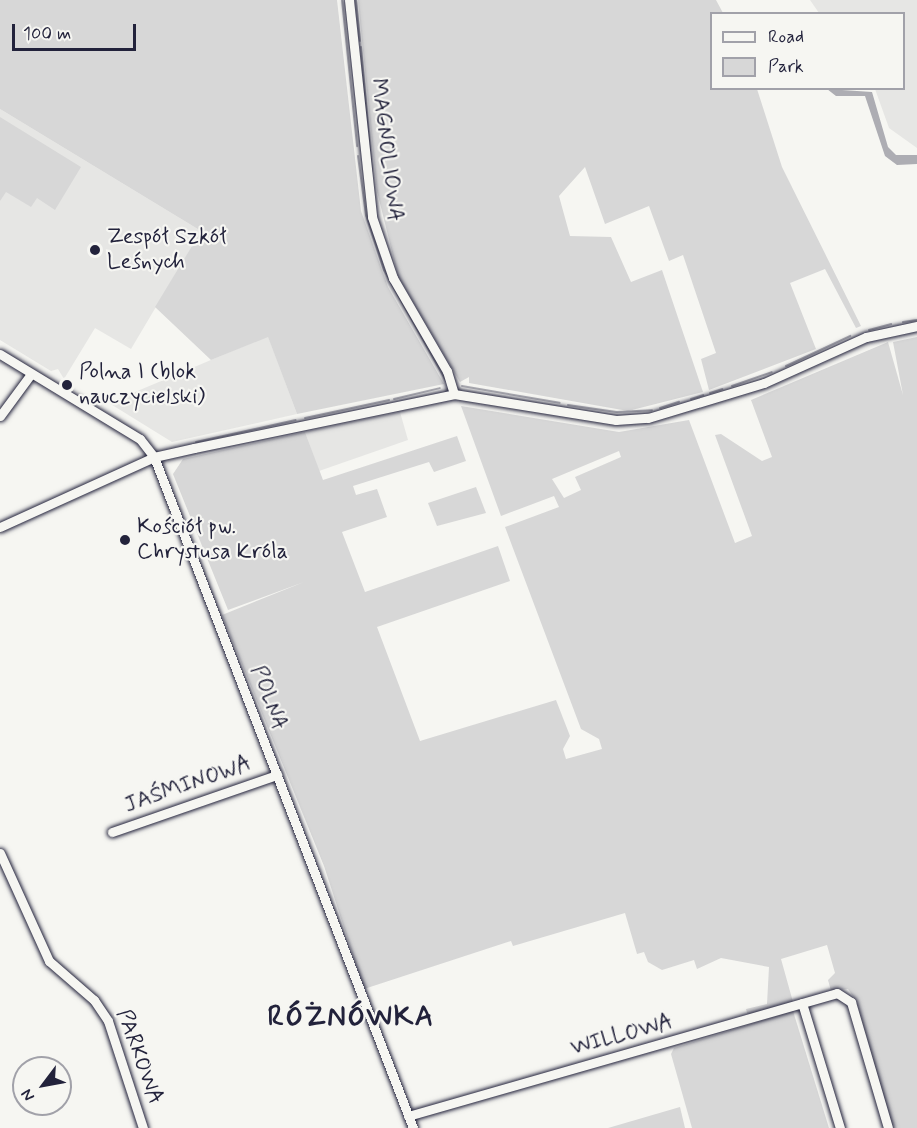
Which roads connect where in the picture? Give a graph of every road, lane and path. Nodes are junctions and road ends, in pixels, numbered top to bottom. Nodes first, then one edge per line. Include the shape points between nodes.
1 (349, 0) edge
2 (917, 326) edge
3 (0, 354) edge
4 (32, 374) junction
5 (454, 394) junction
6 (0, 416) edge
7 (154, 457) junction
8 (0, 527) edge
9 (277, 776) junction
10 (112, 831) dead end
11 (0, 853) edge
12 (802, 1003) junction
13 (408, 1116) junction
14 (143, 1128) edge
15 (413, 1128) edge
16 (840, 1128) edge
17 (888, 1128) edge

1 - 5 street, MAGNOLIOWA via 372,217 393,278 447,371
2 - 5 street via 866,337 764,383 648,418 616,420
3 - 4 street, POLNA
4 - 6 street
4 - 7 street, POLNA via 140,439
5 - 7 street
7 - 8 street
7 - 9 street, POLNA
9 - 10 street, JAŚMINOWA
9 - 13 street, POLNA
11 - 14 street, PARKOWA via 49,961 94,1000 108,1021
12 - 13 street, WILLOWA
12 - 16 street
12 - 17 street, WILLOWA via 832,993 846,995
13 - 15 street, POLNA

